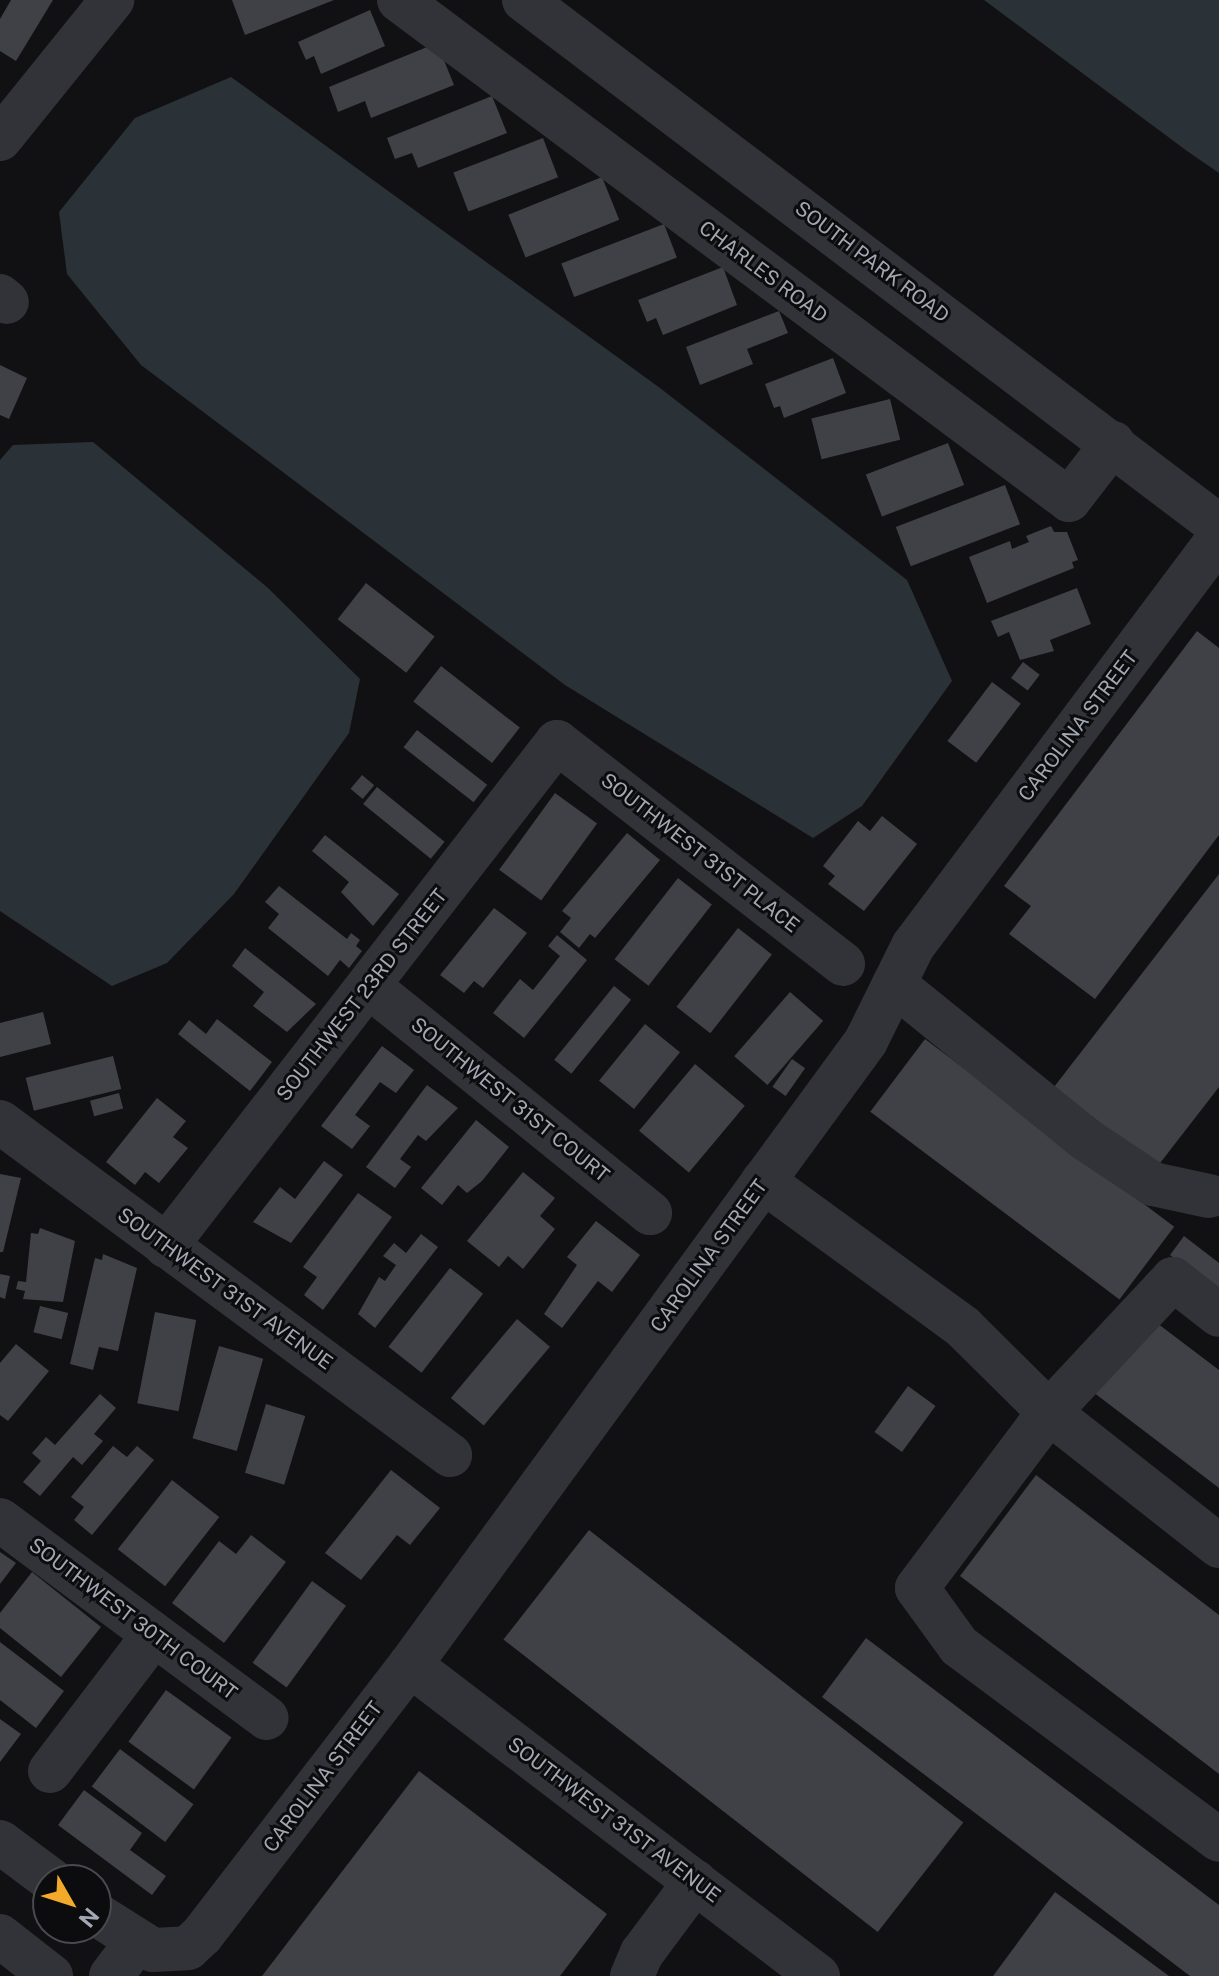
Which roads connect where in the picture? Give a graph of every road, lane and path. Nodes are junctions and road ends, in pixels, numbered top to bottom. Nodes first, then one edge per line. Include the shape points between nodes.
1 (112, 0) edge
2 (399, 0) edge
3 (524, 0) edge
4 (1, 135) edge
5 (1113, 443) junction
6 (1219, 526) edge
7 (1219, 538) edge
8 (557, 742) joint
9 (843, 964) dead end
10 (894, 984) junction
11 (370, 987) junction
12 (0, 1122) edge
13 (763, 1181) junction
14 (1209, 1196) dead end
15 (650, 1213) dead end
16 (166, 1246) junction
17 (1219, 1315) edge
18 (1049, 1412) junction
19 (450, 1455) dead end
20 (0, 1520) edge
21 (1219, 1546) edge
22 (153, 1636) junction
23 (410, 1665) junction
24 (267, 1718) dead end
25 (50, 1771) dead end
26 (1219, 1840) edge
27 (0, 1842) edge
28 (32, 1866) edge
29 (695, 1882) junction
30 (112, 1930) edge
31 (0, 1936) edge
32 (145, 1962) edge
33 (51, 1976) edge
34 (632, 1976) edge
35 (818, 1976) edge

1 - 4 street
2 - 5 street, CHARLES ROAD via 1069,500
3 - 5 street, SOUTH PARK ROAD
5 - 6 street, SOUTH PARK ROAD
7 - 10 street, CAROLINA STREET via 913,946
8 - 9 street, SOUTHWEST 31ST PLACE
8 - 11 street, SOUTHWEST 23RD STREET
10 - 13 street, CAROLINA STREET via 866,1041
10 - 14 street via 1084,1138 1153,1184
11 - 15 street, SOUTHWEST 31ST COURT
11 - 16 street, SOUTHWEST 23RD STREET
12 - 16 street, SOUTHWEST 31ST AVENUE
13 - 18 street via 963,1327
13 - 23 street, CAROLINA STREET
16 - 19 street, SOUTHWEST 31ST AVENUE
17 - 18 street via 1173,1279
18 - 21 street
18 - 26 street via 917,1588 959,1646
20 - 22 street, SOUTHWEST 30TH COURT
22 - 24 street, SOUTHWEST 30TH COURT
22 - 25 street
23 - 29 street, SOUTHWEST 31ST AVENUE
23 - 32 street, CAROLINA STREET via 202,1935
27 - 28 street
29 - 34 street via 642,1953
29 - 35 street, SOUTHWEST 31ST AVENUE
30 - 32 street
31 - 33 street

